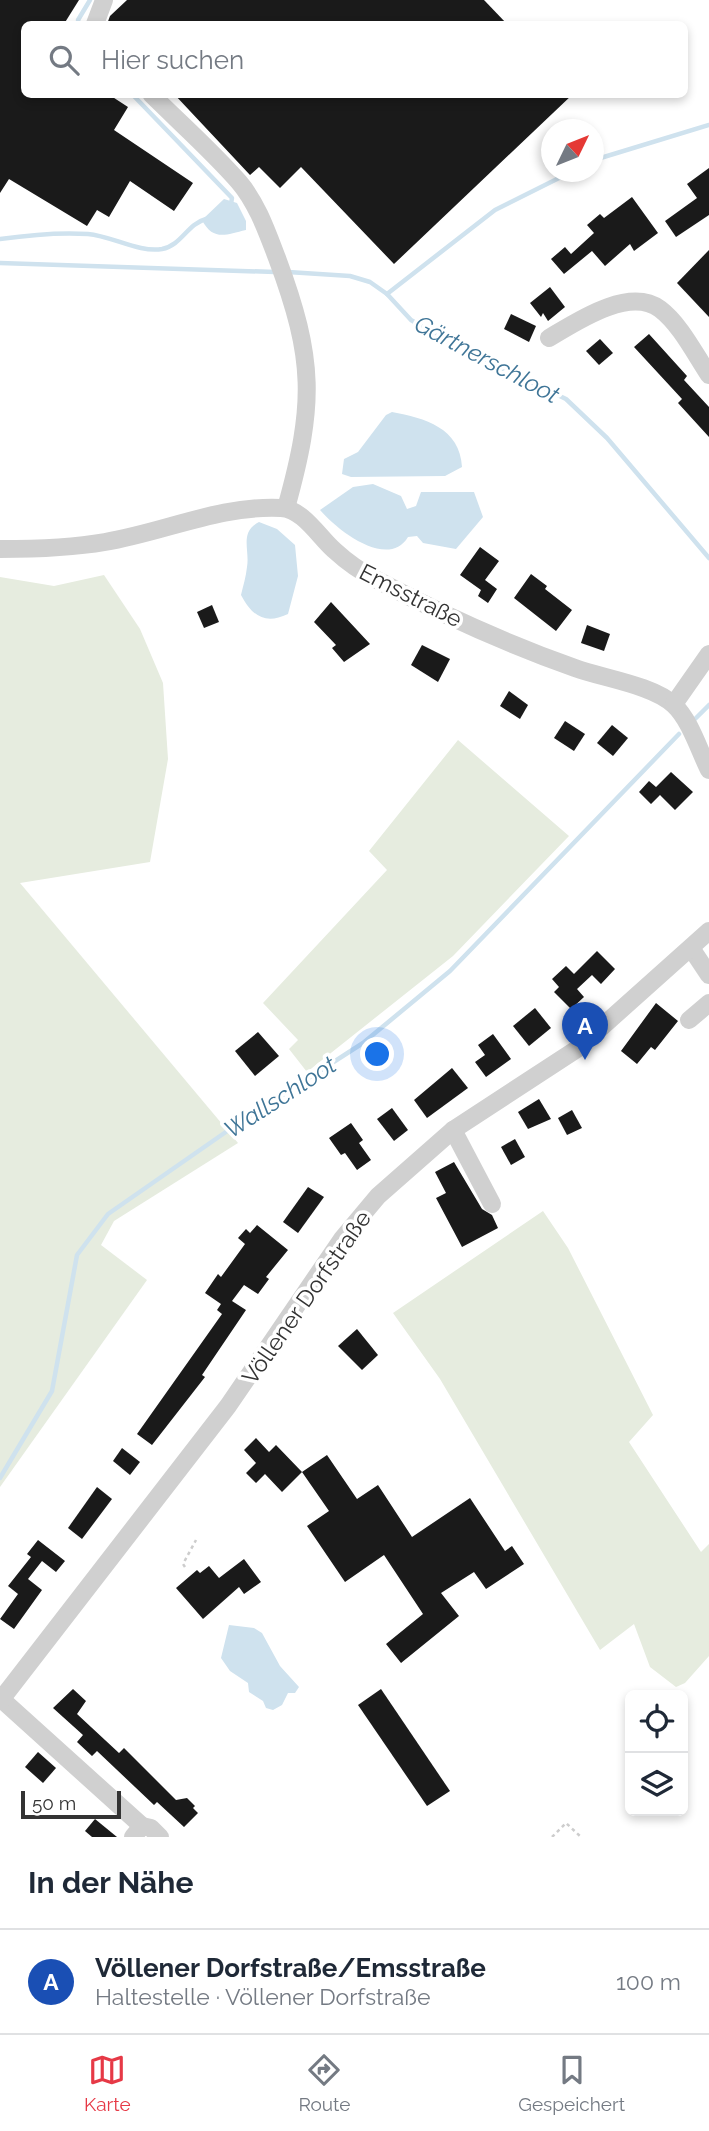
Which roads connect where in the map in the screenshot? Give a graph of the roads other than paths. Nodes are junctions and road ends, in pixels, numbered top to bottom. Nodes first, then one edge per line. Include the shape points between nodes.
1 (104, 0) edge
2 (96, 21) edge
3 (155, 98) edge
4 (549, 338) dead end
5 (709, 375) edge
6 (286, 508) junction
7 (0, 549) edge
8 (709, 654) edge
9 (674, 704) junction
10 (709, 770) edge
11 (709, 932) edge
12 (691, 948) junction
13 (709, 975) edge
14 (709, 1003) edge
15 (689, 1020) dead end
16 (453, 1130) junction
17 (492, 1204) dead end
18 (1, 1699) edge
19 (137, 1832) edge
20 (160, 1837) edge

1 - 2 street
3 - 6 street via 240,183 262,220 304,340 309,374 305,425
4 - 5 street via 595,311 630,302 659,308
6 - 7 street via 248,508 107,542
6 - 9 street, Emsstraße via 361,572 439,612
8 - 9 street
9 - 10 street
11 - 12 street, Völlener Dorfstraße
12 - 13 street
12 - 16 street, Völlener Dorfstraße via 577,1049
14 - 15 street
16 - 17 street
16 - 18 street, Völlener Dorfstraße via 397,1177 360,1217 228,1406
18 - 19 street
19 - 20 street via 150,1828

